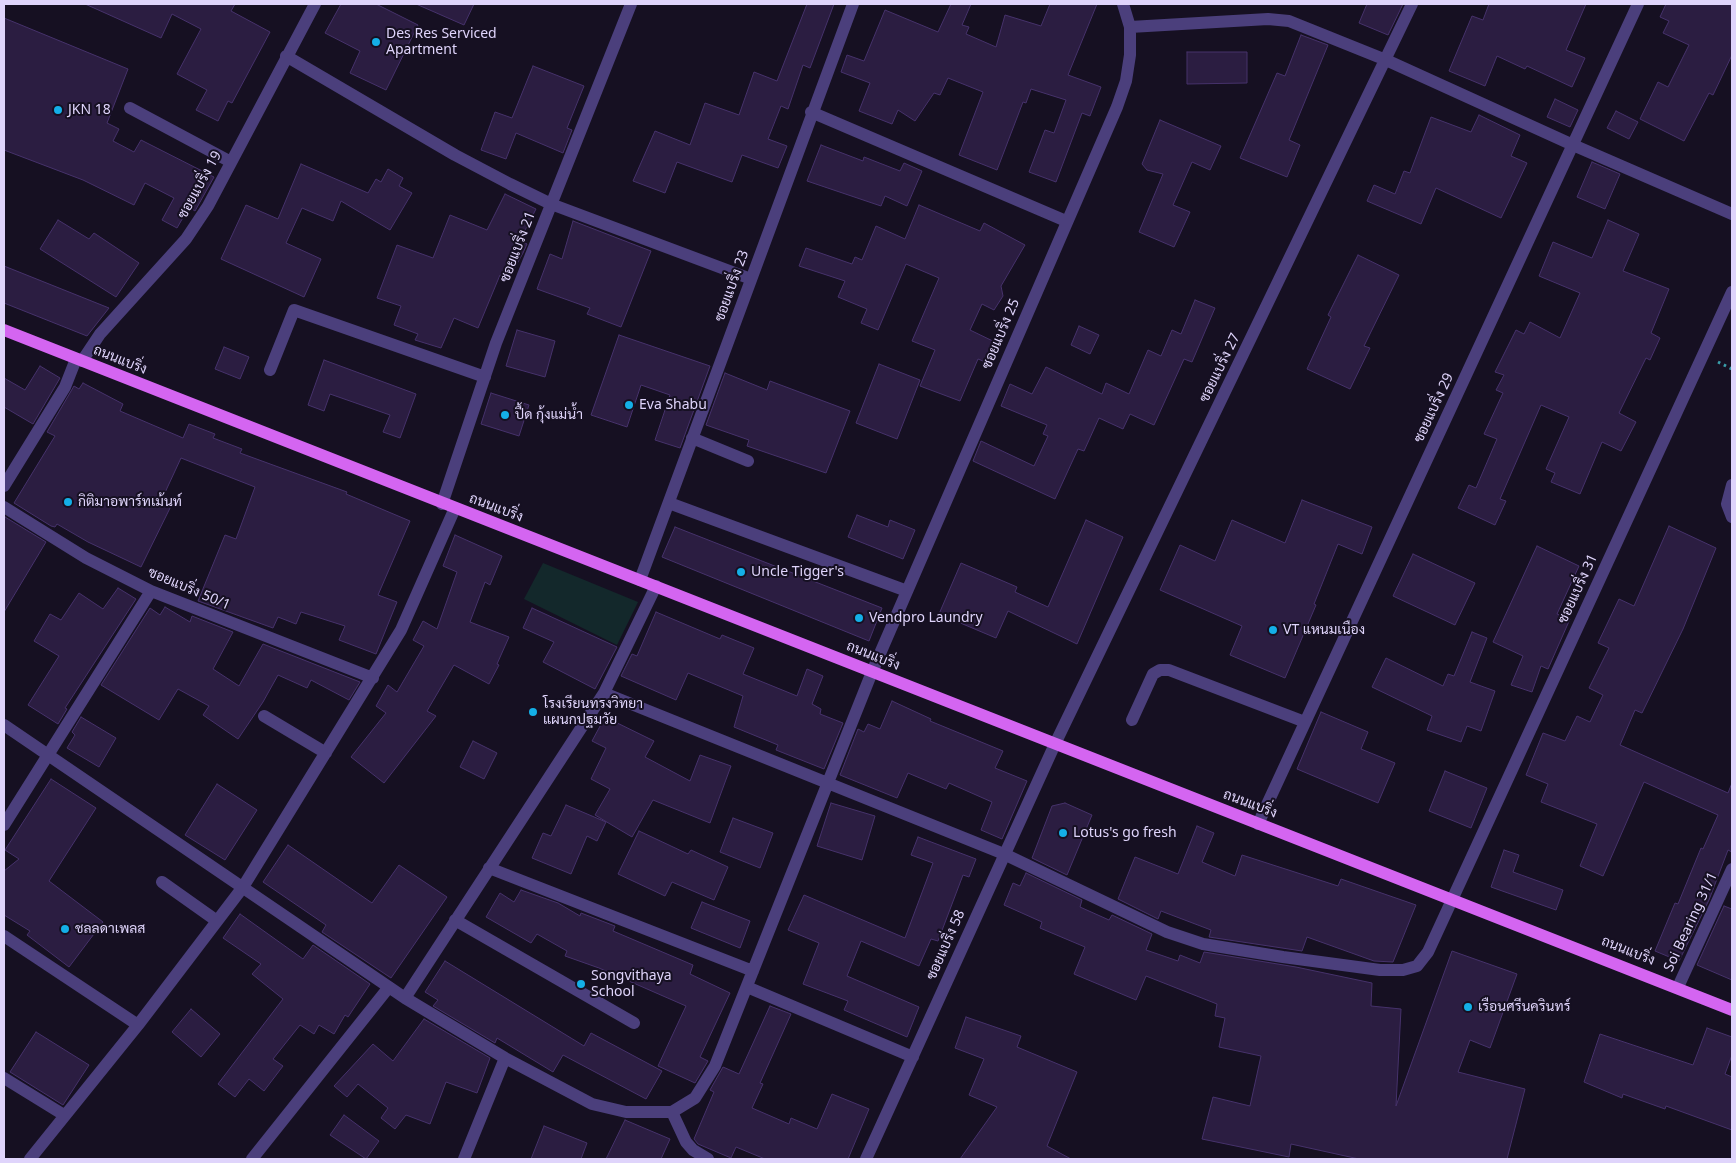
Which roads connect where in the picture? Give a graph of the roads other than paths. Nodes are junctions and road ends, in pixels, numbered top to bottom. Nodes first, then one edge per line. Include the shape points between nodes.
1 (315, 4) edge
2 (631, 4) edge
3 (853, 4) edge
4 (1123, 4) edge
5 (1412, 4) edge
6 (1638, 4) edge
7 (1130, 27) junction
8 (286, 56) junction
9 (1386, 60) junction
10 (130, 108) dead end
11 (811, 112) junction
12 (1573, 145) junction
13 (231, 162) junction
14 (551, 204) junction
15 (1732, 214) edge
16 (1066, 221) junction
17 (751, 279) junction
18 (1732, 292) edge
19 (4, 330) edge
20 (79, 360) junction
21 (270, 370) dead end
22 (485, 377) junction
23 (692, 438) junction
24 (748, 461) dead end
25 (1732, 485) edge
26 (4, 486) edge
27 (669, 503) junction
28 (442, 504) junction
29 (4, 506) edge
30 (455, 508) junction
31 (1732, 517) edge
32 (640, 580) junction
33 (656, 586) junction
34 (151, 591) junction
35 (907, 591) junction
36 (872, 672) junction
37 (373, 678) junction
38 (604, 693) junction
39 (264, 716) dead end
40 (1132, 720) dead end
41 (1305, 722) junction
42 (4, 725) edge
43 (1055, 744) junction
44 (326, 753) junction
45 (48, 754) junction
46 (827, 784) junction
47 (1258, 824) junction
48 (4, 825) edge
49 (1004, 854) junction
50 (489, 868) junction
51 (1732, 869) edge
52 (162, 882) dead end
53 (243, 887) junction
54 (1452, 898) junction
55 (455, 920) junction
56 (217, 922) junction
57 (4, 936) edge
58 (753, 971) junction
59 (747, 987) junction
60 (389, 988) junction
61 (1678, 988) junction
62 (405, 998) junction
63 (1732, 1010) edge
64 (634, 1023) dead end
65 (138, 1025) junction
66 (913, 1057) junction
67 (505, 1058) junction
68 (4, 1078) edge
69 (672, 1112) junction
70 (64, 1115) junction
71 (30, 1159) edge
72 (252, 1159) edge
73 (464, 1159) edge
74 (708, 1159) edge
75 (866, 1159) edge

1 - 8 street, ซอยแบริ่ง 19
2 - 14 street, ซอยแบริ่ง 21
3 - 11 street, ซอยแบริ่ง 23
4 - 7 street, ซอยแบริ่ง 25
5 - 9 street, ซอยแบริ่ง 27
6 - 12 street, ซอยแบริ่ง 29
7 - 9 street via 1260,19 1290,21
7 - 16 street, ซอยแบริ่ง 25 via 1126,81
8 - 13 street, ซอยแบริ่ง 19
8 - 14 street via 455,155
9 - 12 street
9 - 43 street, ซอยแบริ่ง 27
10 - 13 street
11 - 16 street
11 - 17 street, ซอยแบริ่ง 23
12 - 15 street
12 - 41 street, ซอยแบริ่ง 29
13 - 20 street, ซอยแบริ่ง 19 via 186,239
14 - 17 street
14 - 22 street, ซอยแบริ่ง 21
16 - 35 street, ซอยแบริ่ง 25
17 - 23 street, ซอยแบริ่ง 23
18 - 54 street, ซอยแบริ่ง 31
19 - 20 main road, ถนนแบริ่ง
20 - 26 street, ซอยแบริ่ง 19
20 - 28 main road, ถนนแบริ่ง
21 - 22 street via 294,310
22 - 28 street, ซอยแบริ่ง 21
23 - 24 street
23 - 27 street, ซอยแบริ่ง 23
25 - 31 street via 1727,504
27 - 32 street, ซอยแบริ่ง 23
27 - 35 street
28 - 30 main road, ถนนแบริ่ง
29 - 34 street, ซอยแบริ่ง 50/1 via 86,558
30 - 32 main road, ถนนแบริ่ง
30 - 37 street via 408,615
32 - 33 main road, ถนนแบริ่ง
33 - 36 main road, ถนนแบริ่ง
33 - 38 street
34 - 37 street, ซอยแบริ่ง 50/1
34 - 45 street
35 - 36 street, ซอยแบริ่ง 25
36 - 43 main road, ถนนแบริ่ง
36 - 46 street, ซอยแบริ่ง 25
37 - 44 street
38 - 46 street
38 - 50 street
39 - 44 street
40 - 41 street via 1153,674 1169,670
41 - 47 street, ซอยแบริ่ง 29
42 - 45 street
43 - 47 main road, ถนนแบริ่ง
43 - 49 street, ซอยแบริ่ง 58
44 - 53 street
45 - 48 street
45 - 53 street
46 - 49 street
46 - 58 street, ซอยแบริ่ง 25
47 - 54 main road, ถนนแบริ่ง
49 - 54 street, ซอยแบริ่ง 31 via 1167,932 1204,944 1380,970 1404,970 1417,966 1428,952
49 - 66 street, ซอยแบริ่ง 58
50 - 55 street
50 - 58 street
51 - 61 street, Soi Bearing 31/1
52 - 56 street
53 - 56 street
53 - 60 street
54 - 61 main road, ถนนแบริ่ง
55 - 62 street
55 - 64 street
56 - 65 street
57 - 65 street
58 - 59 street, ซอยแบริ่ง 25
59 - 66 street
59 - 69 street, ซอยแบริ่ง 25 via 704,1086 695,1098
60 - 62 street
60 - 72 street
61 - 63 main road, ถนนแบริ่ง
62 - 67 street
65 - 70 street
66 - 75 street, ซอยแบริ่ง 58
67 - 69 street via 592,1104 626,1112
67 - 73 street
68 - 70 street
69 - 74 street via 686,1142
70 - 71 street

